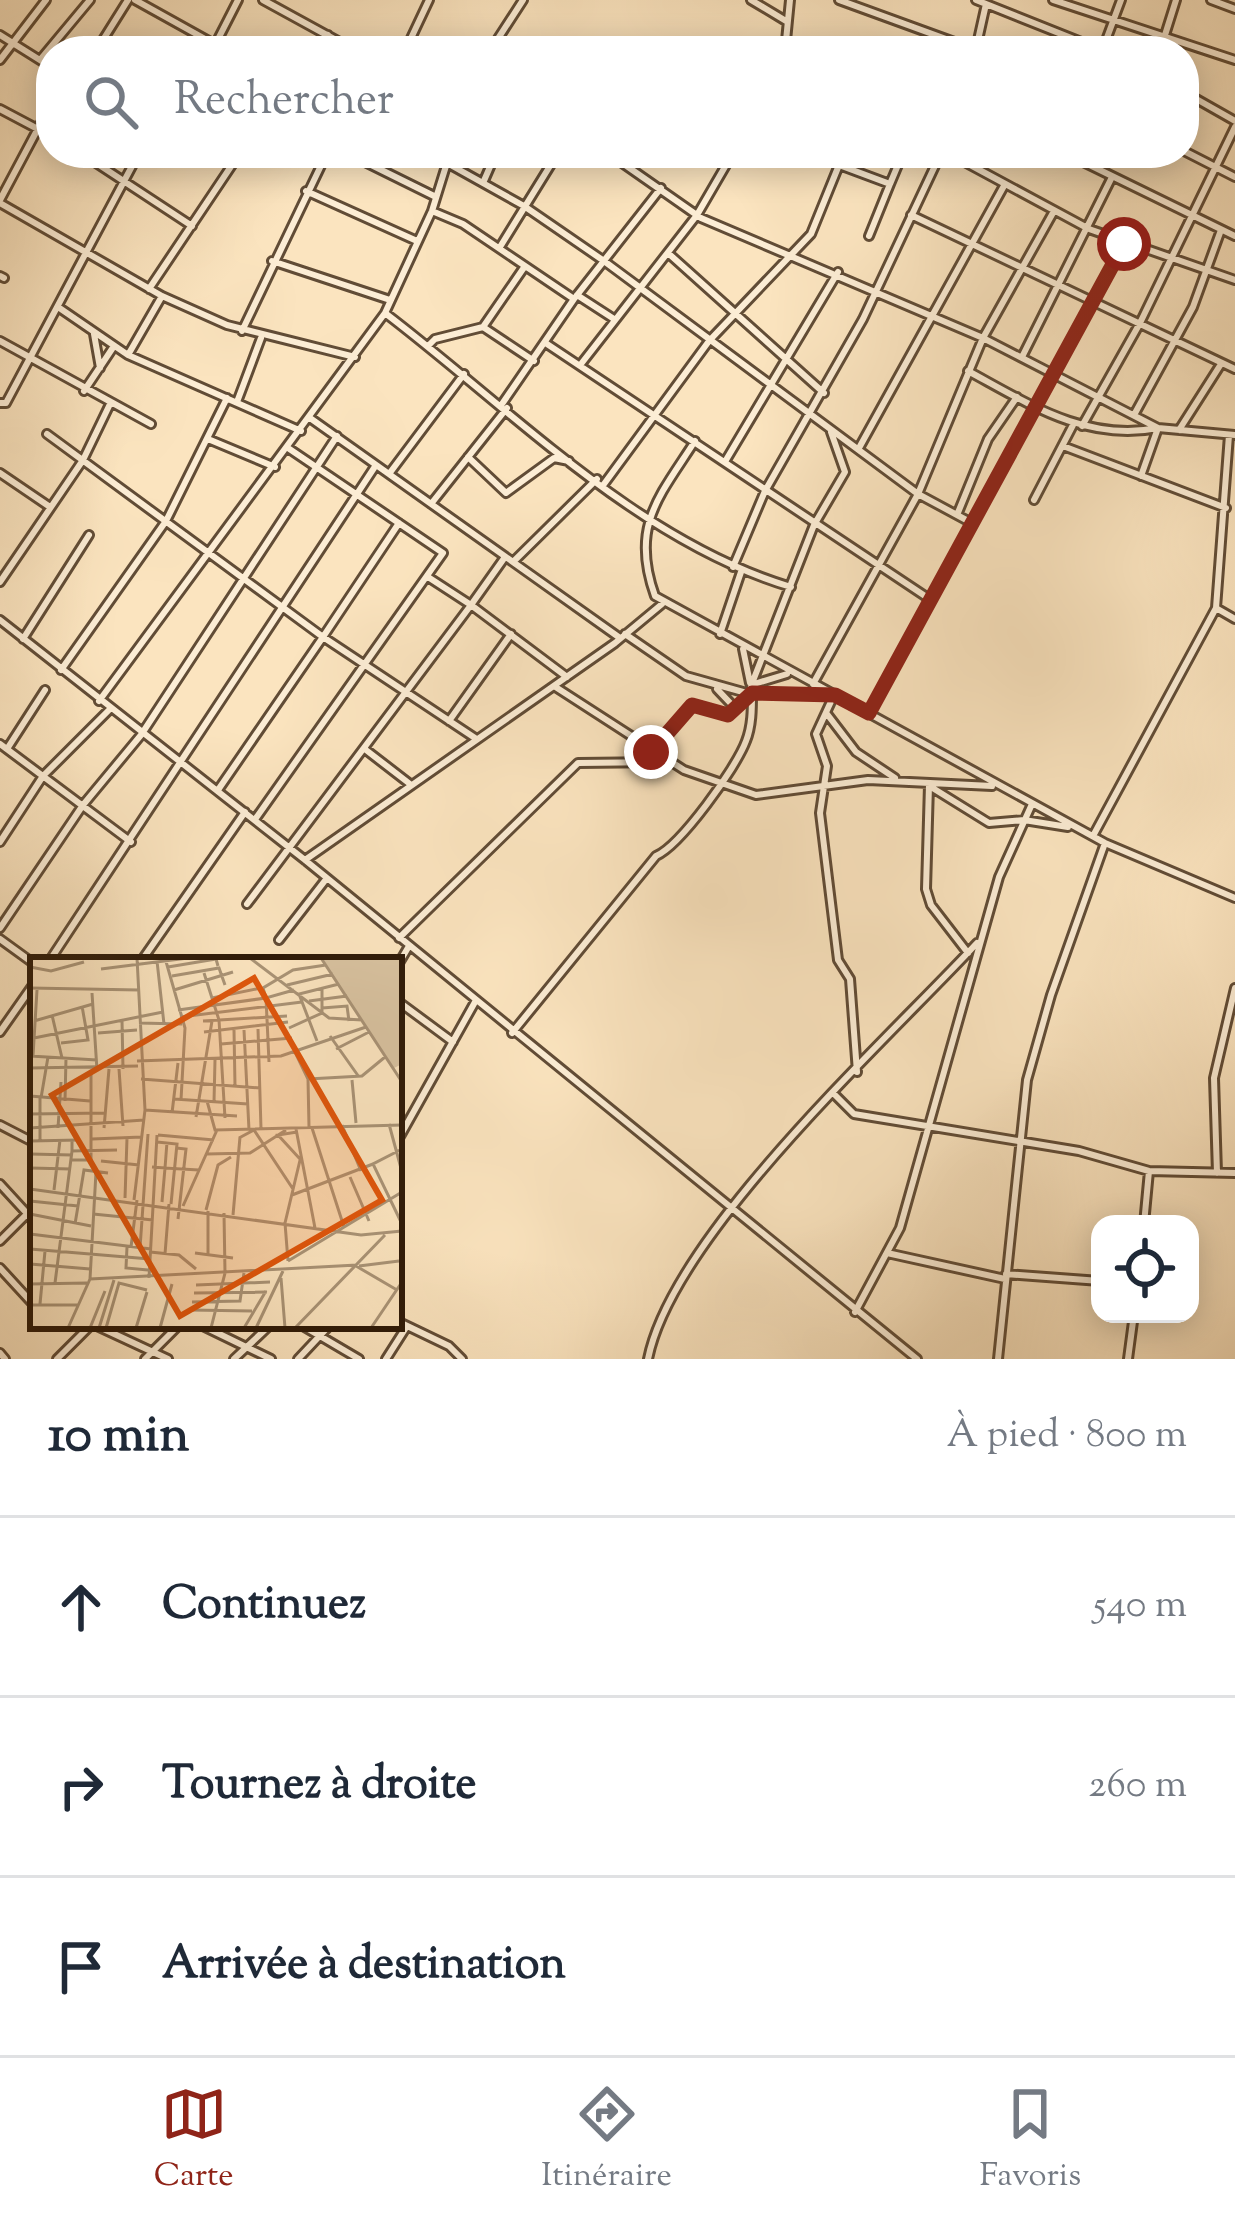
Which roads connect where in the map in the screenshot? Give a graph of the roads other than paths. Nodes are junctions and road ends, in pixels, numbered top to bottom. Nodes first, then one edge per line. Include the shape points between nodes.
1 (46, 0) edge
2 (90, 0) edge
3 (131, 0) edge
4 (238, 0) edge
5 (429, 0) edge
6 (523, 0) edge
7 (751, 0) edge
8 (790, 0) edge
9 (839, 0) edge
10 (976, 0) edge
11 (1053, 0) edge
12 (1121, 0) edge
13 (1176, 0) edge
14 (1211, 0) edge
15 (270, 2) edge
16 (986, 2) edge
17 (1235, 9) edge
18 (1115, 19) junction
19 (786, 21) junction
20 (0, 34) edge
21 (328, 35) edge
22 (1165, 35) joint
23 (60, 36) edge
24 (106, 36) edge
25 (193, 36) edge
26 (220, 36) edge
27 (412, 36) edge
28 (500, 36) edge
29 (785, 36) edge
30 (938, 36) edge
31 (980, 36) edge
32 (1067, 36) edge
33 (1109, 36) edge
34 (11, 43) junction
35 (1199, 47) edge
36 (36, 58) edge
37 (0, 60) edge
38 (1235, 60) edge
39 (1199, 102) edge
40 (0, 109) edge
41 (1235, 124) edge
42 (36, 128) edge
43 (36, 133) edge
44 (1199, 158) edge
45 (1216, 166) junction
46 (107, 168) edge
47 (129, 168) edge
48 (227, 168) edge
49 (319, 168) edge
50 (377, 168) edge
51 (445, 168) edge
52 (456, 168) edge
53 (490, 168) edge
54 (548, 168) edge
55 (631, 168) edge
56 (724, 168) edge
57 (838, 168) edge
58 (847, 168) edge
59 (897, 168) edge
60 (937, 168) edge
61 (974, 168) edge
62 (1092, 168) edge
63 (123, 177) junction
64 (1235, 177) edge
65 (1111, 179) junction
66 (483, 183) junction
67 (890, 184) junction
68 (1005, 184) junction
69 (661, 188) junction
70 (306, 191) junction
71 (434, 196) junction
72 (0, 201) edge
73 (524, 206) junction
74 (432, 211) junction
75 (1054, 211) junction
76 (697, 214) junction
77 (911, 214) junction
78 (1189, 216) junction
79 (192, 226) junction
80 (1089, 229) junction
81 (1221, 230) junction
82 (869, 236) dead end
83 (1235, 236) edge
84 (418, 242) junction
85 (1124, 244) junction
86 (975, 245) junction
87 (500, 248) junction
88 (87, 253) junction
89 (668, 253) junction
90 (789, 253) junction
91 (1167, 259) junction
92 (272, 261) junction
93 (604, 261) junction
94 (525, 266) junction
95 (1023, 268) junction
96 (1207, 271) junction
97 (838, 272) junction
98 (1235, 280) edge
99 (1059, 284) junction
100 (149, 289) junction
101 (639, 289) junction
102 (876, 292) junction
103 (162, 296) junction
104 (576, 297) junction
105 (390, 300) junction
106 (1096, 302) junction
107 (58, 307) junction
108 (385, 313) junction
109 (733, 314) junction
110 (933, 316) junction
111 (614, 320) junction
112 (1140, 323) junction
113 (483, 327) junction
114 (94, 331) junction
115 (242, 331) junction
116 (261, 338) junction
117 (983, 338) junction
118 (1176, 340) junction
119 (0, 341) edge
120 (709, 341) junction
121 (547, 344) junction
122 (114, 346) junction
123 (428, 346) junction
124 (128, 355) junction
125 (29, 357) junction
126 (355, 357) junction
127 (1022, 358) junction
128 (533, 361) junction
129 (787, 364) junction
130 (1221, 364) junction
131 (580, 365) junction
132 (100, 368) junction
133 (1235, 369) edge
134 (968, 370) junction
135 (464, 374) junction
136 (1056, 375) junction
137 (773, 387) junction
138 (84, 391) junction
139 (824, 393) junction
140 (1017, 397) junction
141 (1098, 397) junction
142 (226, 398) junction
143 (237, 402) junction
144 (0, 403) edge
145 (110, 404) junction
146 (504, 406) junction
147 (1037, 410) junction
148 (651, 414) junction
149 (813, 415) junction
150 (1134, 415) junction
151 (310, 418) junction
152 (152, 424) dead end
153 (1078, 426) junction
154 (829, 428) junction
155 (1158, 428) junction
156 (1179, 430) junction
157 (301, 431) junction
158 (47, 434) dead end
159 (1232, 435) edge
160 (337, 436) junction
161 (208, 439) junction
162 (695, 441) junction
163 (1063, 446) junction
164 (288, 448) junction
165 (858, 449) junction
166 (468, 457) junction
167 (83, 460) junction
168 (725, 461) junction
169 (576, 463) junction
170 (376, 465) junction
171 (275, 466) junction
172 (316, 467) junction
173 (0, 472) edge
174 (389, 474) junction
175 (1141, 476) junction
176 (600, 481) junction
177 (765, 491) junction
178 (918, 494) junction
179 (357, 495) junction
180 (1034, 500) dead end
181 (431, 504) junction
182 (50, 507) junction
183 (1226, 508) junction
184 (957, 515) junction
185 (646, 516) junction
186 (166, 521) junction
187 (970, 522) junction
188 (399, 523) junction
189 (814, 525) junction
190 (89, 535) dead end
191 (209, 551) junction
192 (505, 556) junction
193 (513, 562) junction
194 (879, 567) junction
195 (737, 570) junction
196 (243, 577) junction
197 (428, 577) junction
198 (0, 582) edge
199 (791, 586) junction
200 (929, 598) junction
201 (664, 603) junction
202 (471, 605) junction
203 (283, 606) junction
204 (1216, 608) junction
205 (1235, 619) edge
206 (0, 620) edge
207 (511, 634) junction
208 (720, 634) junction
209 (622, 636) junction
210 (323, 637) junction
211 (23, 639) junction
212 (742, 646) junction
213 (766, 659) junction
214 (365, 667) junction
215 (61, 670) junction
216 (790, 674) junction
217 (567, 677) junction
218 (813, 684) junction
219 (554, 686) junction
220 (716, 688) junction
221 (46, 690) dead end
222 (748, 690) junction
223 (406, 694) junction
224 (835, 695) junction
225 (99, 701) junction
226 (735, 708) junction
227 (109, 710) junction
228 (826, 713) junction
229 (869, 713) junction
230 (449, 721) junction
231 (141, 735) junction
232 (475, 739) junction
233 (3, 746) edge
234 (365, 749) junction
235 (651, 752) junction
236 (668, 761) junction
237 (182, 764) junction
238 (43, 776) junction
239 (898, 780) junction
240 (719, 783) junction
241 (410, 784) junction
242 (928, 785) junction
243 (1000, 787) junction
244 (822, 790) junction
245 (217, 791) junction
246 (1032, 804) junction
247 (83, 806) junction
248 (245, 812) junction
249 (255, 820) junction
250 (1024, 820) junction
251 (1078, 828) junction
252 (1093, 836) junction
253 (0, 842) edge
254 (131, 842) junction
255 (1106, 843) junction
256 (289, 848) junction
257 (305, 860) junction
258 (327, 878) junction
259 (1235, 898) edge
260 (248, 904) dead end
261 (0, 928) edge
262 (399, 938) junction
263 (0, 940) edge
264 (279, 940) dead end
265 (979, 942) junction
266 (409, 946) junction
267 (968, 953) junction
268 (52, 957) edge
269 (144, 957) edge
270 (402, 959) edge
271 (30, 960) edge
272 (1235, 988) edge
273 (30, 989) edge
274 (475, 1002) junction
275 (402, 1004) edge
276 (0, 1008) edge
277 (10, 1016) junction
278 (0, 1032) edge
279 (512, 1033) junction
280 (453, 1042) junction
281 (857, 1072) junction
282 (835, 1095) junction
283 (403, 1123) edge
284 (932, 1124) junction
285 (0, 1125) edge
286 (30, 1141) edge
287 (1024, 1142) junction
288 (1149, 1171) junction
289 (1217, 1173) junction
290 (1235, 1173) edge
291 (0, 1184) edge
292 (732, 1209) junction
293 (30, 1213) edge
294 (30, 1215) edge
295 (1145, 1215) edge
296 (0, 1241) edge
297 (887, 1253) junction
298 (0, 1268) edge
299 (1005, 1277) junction
300 (1091, 1281) edge
301 (30, 1301) edge
302 (856, 1312) junction
303 (1133, 1323) edge
304 (403, 1324) edge
305 (90, 1329) edge
306 (98, 1329) edge
307 (175, 1329) edge
308 (209, 1329) edge
309 (265, 1329) edge
310 (308, 1329) edge
311 (327, 1329) edge
312 (401, 1329) edge
313 (321, 1337) junction
314 (244, 1345) junction
315 (148, 1356) edge
316 (60, 1358) edge
317 (167, 1359) edge
318 (234, 1359) edge
319 (271, 1359) edge
320 (298, 1359) edge
321 (359, 1359) edge
322 (386, 1359) edge
323 (462, 1359) edge
324 (647, 1359) edge
325 (917, 1359) edge
326 (998, 1359) edge
327 (1128, 1359) edge

1 - 34 street
2 - 23 street
3 - 24 street
3 - 25 street
4 - 26 street
5 - 27 street
6 - 28 street
7 - 19 street
8 - 19 street
9 - 30 street
10 - 16 street
11 - 18 street
12 - 18 street
13 - 22 street
14 - 17 street
15 - 21 street
16 - 31 street
16 - 32 street
18 - 22 street
18 - 33 street
19 - 29 street
20 - 34 street
34 - 36 street
34 - 37 street
35 - 38 street
39 - 41 street
40 - 42 street
41 - 45 street
43 - 72 street
44 - 45 street
45 - 64 street
45 - 78 street
46 - 63 street
47 - 63 street
48 - 79 street
49 - 70 street
50 - 71 street
51 - 71 street
52 - 66 street
53 - 66 street
54 - 73 street
55 - 69 street
56 - 76 street
57 - 90 street via 811,234
58 - 67 street
59 - 67 street
60 - 77 street
61 - 68 street
62 - 65 street
63 - 79 street
63 - 88 street
65 - 78 street
65 - 80 street
66 - 73 street
67 - 82 street
68 - 75 street
68 - 86 street
69 - 76 street
69 - 93 street
70 - 84 street
70 - 92 street
71 - 74 street
72 - 88 street
73 - 87 street
73 - 93 street
74 - 84 street
74 - 87 street
75 - 80 street
75 - 95 street
76 - 89 street
76 - 90 street
77 - 86 street
77 - 102 street
78 - 81 street
78 - 91 street
79 - 100 street
80 - 85 street
80 - 99 street
81 - 83 street
81 - 96 street
84 - 105 street
85 - 91 street
85 - 106 street
86 - 95 street
86 - 110 street
87 - 94 street
88 - 100 street
88 - 107 street
89 - 101 street
89 - 109 street
90 - 97 street
90 - 109 street
91 - 96 street
91 - 112 street
92 - 105 street
92 - 115 street
93 - 101 street
93 - 104 street
94 - 104 street
94 - 113 street
95 - 99 street
95 - 117 street
96 - 98 street
96 - 118 street
97 - 102 street
97 - 129 street
99 - 106 street
99 - 127 street
100 - 103 street
101 - 111 street
101 - 120 street
102 - 110 street
102 - 139 street
103 - 115 street
103 - 124 street
104 - 111 street
104 - 121 street
105 - 108 street
106 - 112 street
106 - 136 street
107 - 114 street
107 - 125 street
108 - 123 street
108 - 126 street
109 - 120 street
109 - 129 street
110 - 117 street
110 - 165 street
111 - 131 street
112 - 118 street
112 - 141 street
113 - 123 street
113 - 128 street
114 - 122 street
114 - 132 street
115 - 116 street
116 - 126 street
116 - 143 street
117 - 127 street
117 - 134 street
118 - 130 street
118 - 150 street
119 - 125 street
120 - 137 street
120 - 148 street
121 - 128 street
121 - 131 street
122 - 124 street
122 - 132 street
123 - 135 street
124 - 142 street
125 - 138 street
125 - 144 street
126 - 151 street
127 - 136 street
128 - 146 street
129 - 137 street
129 - 139 street
130 - 133 street
130 - 156 street
131 - 148 street
132 - 138 street
134 - 140 street
134 - 178 street
135 - 146 street
135 - 174 street
136 - 141 street
136 - 147 street
137 - 149 street
137 - 168 street
138 - 145 street
139 - 149 street
140 - 147 street
140 - 184 street via 988,439
141 - 150 street
141 - 153 street
142 - 143 street
142 - 161 street
143 - 157 street
145 - 152 street
145 - 167 street
146 - 166 street
146 - 169 street
147 - 153 street
147 - 187 street
148 - 162 street
148 - 176 street
149 - 154 street
149 - 177 street
150 - 155 street
151 - 157 street
151 - 160 street
153 - 155 street
153 - 163 street
154 - 165 street
154 - 189 street via 845,472
155 - 156 street
155 - 175 street
156 - 159 street
157 - 164 street
158 - 167 street
159 - 183 street
160 - 170 street
160 - 172 street
161 - 171 street
161 - 186 street
162 - 168 street
162 - 185 street
163 - 175 street
163 - 180 street
164 - 171 street
164 - 172 street
165 - 178 street
166 - 169 street via 506,493 554,458
166 - 181 street
167 - 182 street
167 - 186 street
168 - 177 street
169 - 176 street
170 - 174 street
170 - 179 street
171 - 191 street
172 - 179 street
172 - 196 street
173 - 182 street
174 - 181 street
175 - 183 street
176 - 185 street
176 - 193 street
177 - 189 street
177 - 195 street
178 - 184 street
178 - 194 street
179 - 188 street
179 - 203 street
181 - 192 street
182 - 198 street
183 - 204 street
184 - 187 street
185 - 195 street
185 - 201 street via 648,576
186 - 191 street
186 - 215 street
187 - 200 street
188 - 197 street via 443,553
188 - 210 street
189 - 194 street
189 - 199 street
190 - 211 street
191 - 196 street
191 - 225 street
192 - 193 street
192 - 202 street
193 - 209 street
194 - 200 street
194 - 218 street
195 - 199 street
195 - 208 street
196 - 203 street
196 - 231 street
197 - 202 street
197 - 214 street
199 - 213 street
200 - 229 street
201 - 208 street
201 - 209 street
202 - 207 street
202 - 223 street
203 - 210 street
203 - 237 street
204 - 205 street
204 - 252 street
206 - 211 street
207 - 217 street
207 - 230 street
208 - 212 street
209 - 217 street
209 - 220 street
210 - 214 street
210 - 245 street
211 - 215 street
212 - 213 street
212 - 222 street
213 - 216 street
213 - 222 street
214 - 223 street
214 - 249 street
215 - 225 street
216 - 218 street
216 - 222 street
217 - 219 street
218 - 224 street
219 - 232 street
219 - 235 street
220 - 222 street
220 - 226 street
221 - 233 street
222 - 224 street
222 - 226 street
222 - 240 street via 746,743
223 - 230 street
223 - 234 street
224 - 228 street
224 - 229 street
225 - 227 street
226 - 235 street via 719,716 692,705
227 - 231 street
227 - 238 street
228 - 239 street via 856,752
228 - 244 street via 816,734 827,766
229 - 243 street
230 - 232 street
231 - 237 street
231 - 247 street
232 - 241 street
233 - 238 street
234 - 241 street
234 - 256 street
235 - 236 street
236 - 240 street
236 - 262 street via 578,763
237 - 245 street
237 - 254 street
238 - 247 street
238 - 253 street
239 - 242 street
239 - 244 street
240 - 244 street via 756,795
240 - 279 street
241 - 257 street
242 - 243 street
242 - 250 street via 989,823
242 - 267 street via 926,889
243 - 246 street
244 - 281 street
245 - 248 street
246 - 250 street
246 - 251 street
247 - 254 street
247 - 261 street
248 - 249 street
248 - 269 street
249 - 256 street
250 - 251 street
250 - 265 street
251 - 252 street
252 - 255 street
254 - 268 street
255 - 259 street
255 - 287 street via 1051,995 1028,1080
256 - 257 street
256 - 260 street
257 - 258 street
258 - 262 street
258 - 264 street
262 - 266 street
263 - 271 street
265 - 267 street
265 - 284 street
266 - 270 street
266 - 274 street
267 - 281 street
272 - 289 street via 1214,1078
273 - 277 street
274 - 279 street
274 - 280 street
275 - 280 street
276 - 277 street
277 - 278 street
279 - 292 street
280 - 283 street
281 - 282 street
282 - 284 street via 854,1114
282 - 292 street
284 - 287 street
284 - 297 street
285 - 286 street
287 - 288 street
287 - 299 street
288 - 289 street
288 - 295 street
289 - 290 street
291 - 293 street
292 - 302 street
292 - 324 street via 664,1302
294 - 296 street
297 - 299 street
297 - 302 street
298 - 301 street
299 - 300 street
299 - 326 street
302 - 325 street
303 - 327 street
304 - 323 street
305 - 316 street
306 - 315 street
307 - 315 street
308 - 314 street
309 - 314 street
310 - 313 street
311 - 313 street
312 - 322 street
313 - 320 street
313 - 321 street
314 - 318 street
314 - 319 street
315 - 317 street

